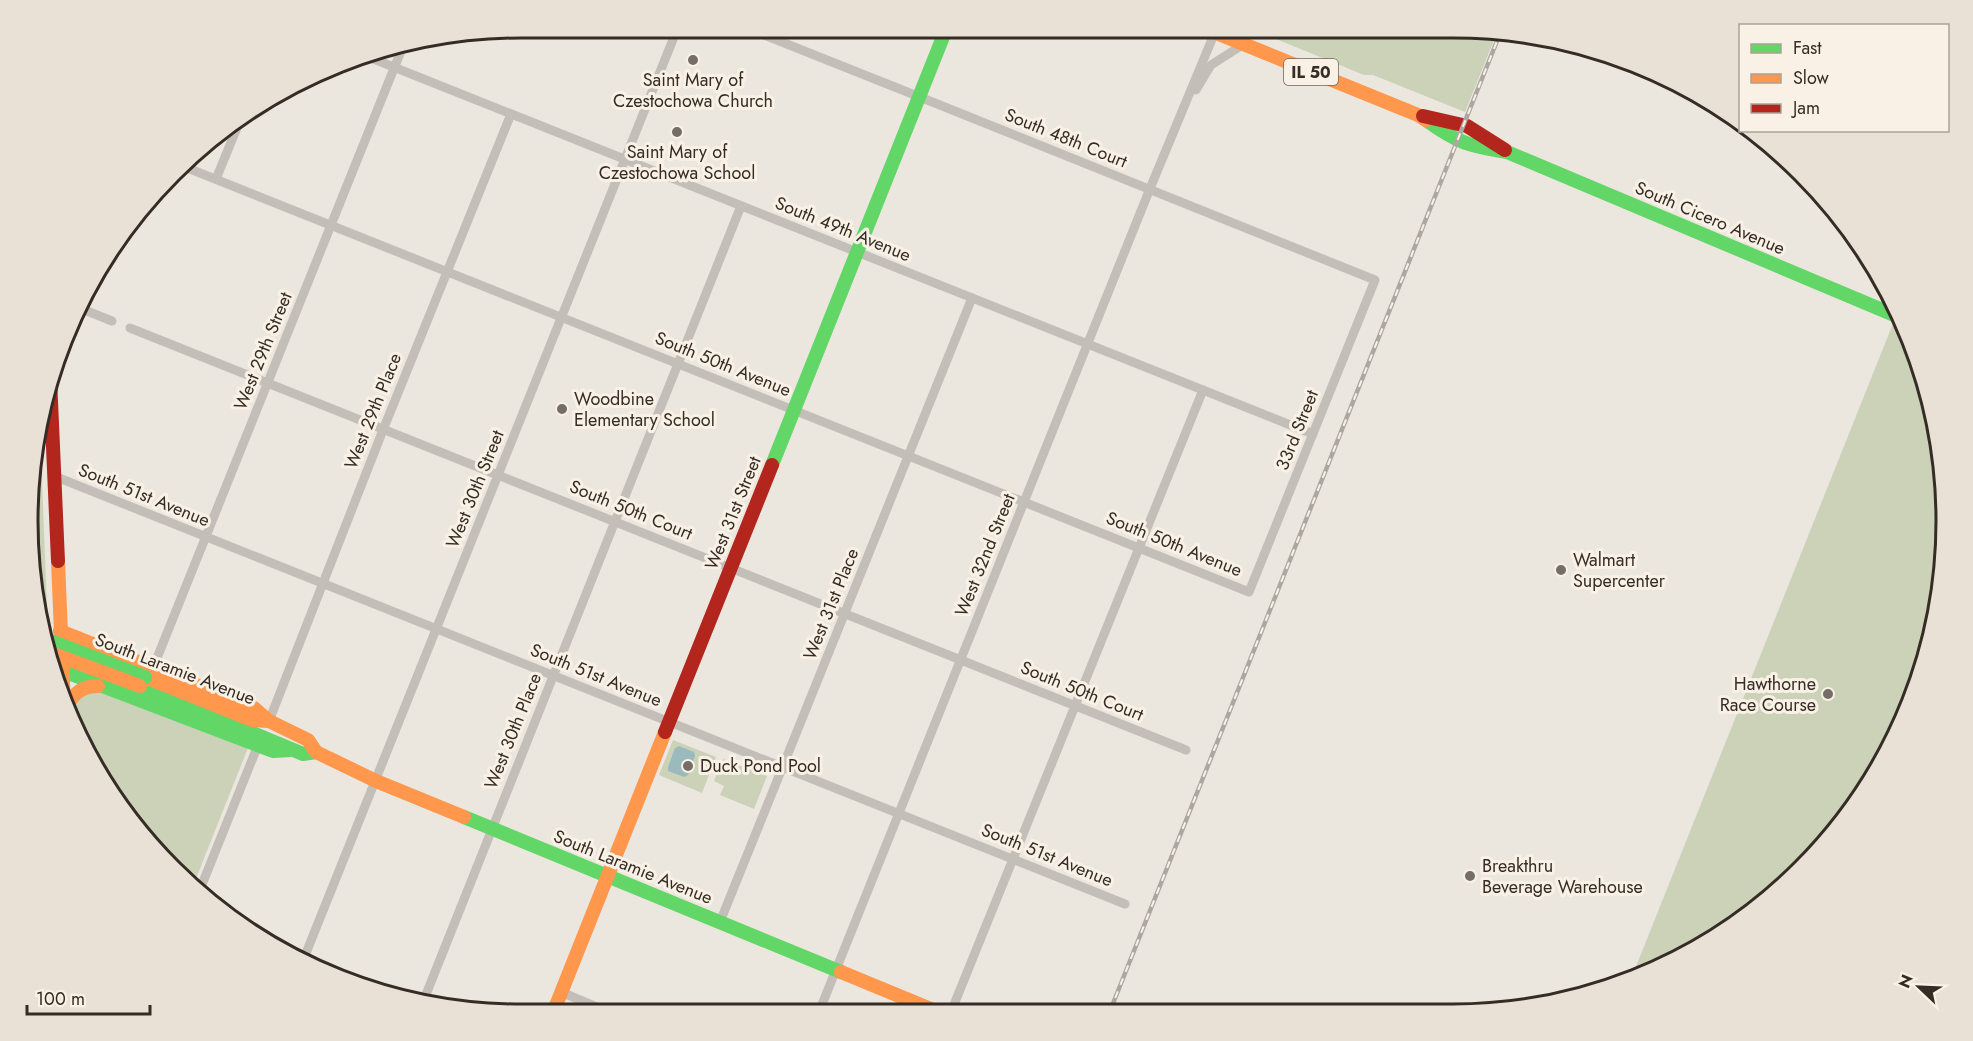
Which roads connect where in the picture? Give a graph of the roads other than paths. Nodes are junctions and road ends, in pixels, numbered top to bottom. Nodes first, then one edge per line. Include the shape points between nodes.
1 (674, 38) edge
2 (772, 38) edge
3 (943, 38) edge
4 (1207, 38) edge
5 (1229, 38) edge
6 (1244, 44) junction
7 (400, 53) edge
8 (376, 60) edge
9 (395, 67) junction
10 (920, 96) junction
11 (1183, 110) junction
12 (511, 114) junction
13 (236, 130) edge
14 (625, 159) junction
15 (189, 169) edge
16 (216, 179) junction
17 (1149, 191) junction
18 (741, 206) junction
19 (331, 225) junction
20 (857, 252) junction
21 (447, 272) junction
22 (1375, 280) joint
23 (972, 298) junction
24 (85, 310) edge
25 (1889, 313) edge
26 (562, 318) junction
27 (112, 321) dead end
28 (130, 328) dead end
29 (1088, 344) junction
30 (678, 364) junction
31 (267, 383) junction
32 (1203, 390) junction
33 (51, 407) edge
34 (793, 410) junction
35 (383, 430) junction
36 (1313, 434) junction
37 (909, 456) junction
38 (498, 475) junction
39 (54, 476) junction
40 (1024, 502) junction
41 (615, 522) junction
42 (205, 537) junction
43 (1139, 548) junction
44 (730, 568) junction
45 (322, 584) junction
46 (1249, 592) joint
47 (845, 614) junction
48 (437, 629) junction
49 (60, 631) junction
50 (53, 642) edge
51 (57, 654) edge
52 (960, 660) junction
53 (63, 671) junction
54 (63, 676) edge
55 (554, 676) junction
56 (146, 677) junction
57 (105, 686) junction
58 (71, 698) edge
59 (1075, 706) junction
60 (269, 721) junction
61 (669, 722) junction
62 (258, 745) junction
63 (291, 750) junction
64 (1186, 750) dead end
65 (316, 752) junction
66 (783, 767) junction
67 (375, 781) junction
68 (899, 813) junction
69 (492, 828) junction
70 (1013, 859) junction
71 (608, 876) junction
72 (202, 884) edge
73 (1125, 904) dead end
74 (720, 922) junction
75 (307, 954) edge
76 (836, 969) junction
77 (561, 992) junction
78 (426, 994) edge
79 (556, 1004) edge
80 (591, 1004) edge
81 (822, 1004) edge
82 (919, 1004) edge
83 (954, 1004) edge

1 - 14 street, West 30th Street
2 - 10 street, South 48th Court
3 - 10 main road, West 31st Street
4 - 11 street, West 32nd Street
5 - 6 main road, South Cicero Avenue / IL 50
6 - 11 street, West 32nd Street via 1211,65
6 - 25 main road, South Cicero Avenue / IL 50 via 1418,115 1457,121 1477,129 1507,152
7 - 9 street, West 29th Street
8 - 9 street, South 49th Avenue
9 - 12 street, South 49th Avenue
9 - 19 street, West 29th Street
10 - 17 street, South 48th Court
10 - 20 main road, West 31st Street
11 - 17 street, West 32nd Street
12 - 14 street, South 49th Avenue
12 - 21 street, West 29th Place
13 - 16 street
14 - 18 street, South 49th Avenue
14 - 26 street, West 30th Street
15 - 16 street, South 50th Avenue
16 - 19 street, South 50th Avenue
17 - 22 street, South 48th Court
17 - 29 street, West 32nd Street
18 - 20 street, South 49th Avenue
18 - 30 street, West 30th Place
19 - 21 street, South 50th Avenue
19 - 31 street, West 29th Street
20 - 23 street, South 49th Avenue
20 - 34 main road, West 31st Street
21 - 26 street, South 50th Avenue
21 - 35 street, West 29th Place
22 - 36 street, 33rd Street
23 - 29 street, South 49th Avenue
23 - 37 street, West 31st Place
24 - 27 street
26 - 30 street, South 50th Avenue
26 - 38 street, West 30th Street
28 - 31 street, South 50th Court
29 - 32 street, South 49th Avenue
29 - 40 street, West 32nd Street
30 - 34 street, South 50th Avenue
30 - 41 street, West 30th Place
31 - 35 street, South 50th Court
31 - 42 street, West 29th Street
32 - 36 street, South 49th Avenue
32 - 43 street
33 - 39 main road
34 - 37 street, South 50th Avenue
34 - 44 main road, West 31st Street
35 - 38 street, South 50th Court
35 - 45 street, West 29th Place
36 - 46 street, 33rd Street
37 - 40 street, South 50th Avenue
37 - 47 street, West 31st Place
38 - 41 street, South 50th Court
38 - 48 street, West 30th Street
39 - 42 street, South 51st Avenue
39 - 49 main road
40 - 43 street, South 50th Avenue
40 - 52 street, West 32nd Street
41 - 44 street, South 50th Court
41 - 55 street, West 30th Place
42 - 45 street, South 51st Avenue
42 - 56 street, West 29th Street
43 - 46 street, South 50th Avenue
43 - 59 street
44 - 47 street, South 50th Court
44 - 61 main road, West 31st Street
45 - 48 street, South 51st Avenue
45 - 60 street, West 29th Place
47 - 52 street, South 50th Court
47 - 66 street, West 31st Place
48 - 55 street, South 51st Avenue
48 - 67 street, West 30th Street
49 - 53 main road
49 - 56 main road
50 - 56 main road, South Laramie Avenue, bridge
51 - 56 main road, South Laramie Avenue, bridge
52 - 59 street, South 50th Court
52 - 68 street, West 32nd Street
53 - 54 main road
53 - 57 main road
55 - 61 street, South 51st Avenue
55 - 69 street, West 30th Place
56 - 60 main road, South Laramie Avenue via 252,720
56 - 63 main road, South Laramie Avenue
57 - 58 main road via 79,690
57 - 62 main road
59 - 64 street, South 50th Court
59 - 70 street
60 - 65 main road, South Laramie Avenue via 309,740
61 - 66 street, South 51st Avenue
61 - 71 main road, West 31st Street
62 - 63 main road via 273,751
62 - 72 street
63 - 65 main road, South Laramie Avenue via 303,754
65 - 67 main road, South Laramie Avenue
66 - 68 street, South 51st Avenue
66 - 74 street, West 31st Place
67 - 69 main road, South Laramie Avenue
67 - 75 street, West 30th Street
68 - 70 street, South 51st Avenue
68 - 76 street, West 32nd Street
69 - 71 main road, South Laramie Avenue
69 - 78 street, West 30th Place
70 - 73 street, South 51st Avenue
70 - 83 street
71 - 74 main road, South Laramie Avenue
71 - 77 main road, West 31st Street
74 - 76 main road, South Laramie Avenue
76 - 81 street, West 32nd Street
76 - 82 main road, South Laramie Avenue
77 - 79 main road, West 31st Street
77 - 80 street

